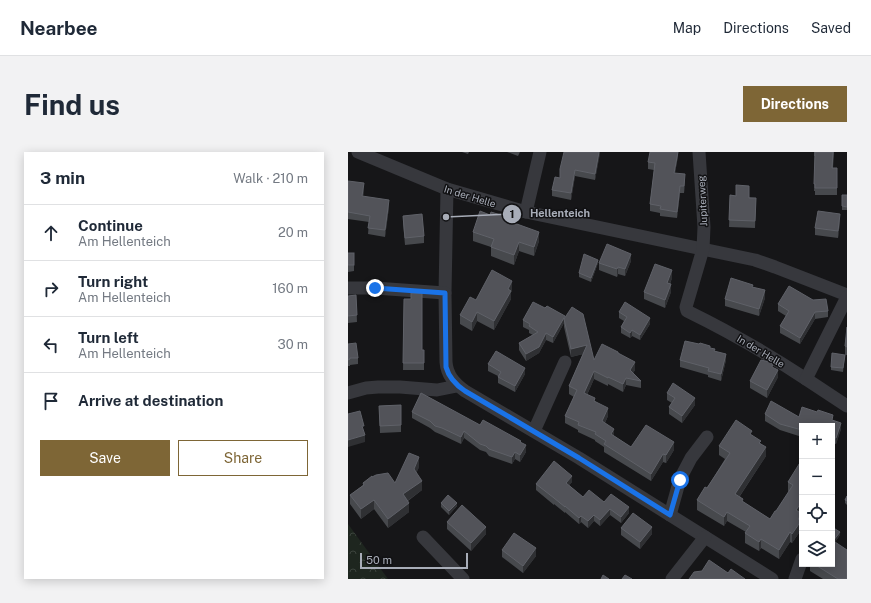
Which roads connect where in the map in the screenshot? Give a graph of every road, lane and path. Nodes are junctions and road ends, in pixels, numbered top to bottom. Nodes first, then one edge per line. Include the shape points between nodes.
1 (358, 152) edge
2 (540, 152) edge
3 (699, 152) edge
4 (447, 189) junction
5 (526, 212) junction
6 (703, 249) junction
7 (348, 288) edge
8 (445, 293) junction
9 (847, 296) edge
10 (564, 362) dead end
11 (806, 379) junction
12 (457, 386) junction
13 (348, 392) edge
14 (847, 406) edge
15 (534, 431) junction
16 (707, 436) dead end
17 (670, 515) junction
18 (423, 537) dead end
19 (705, 537) junction
20 (799, 567) edge
21 (463, 579) edge
22 (672, 579) edge
23 (772, 579) edge
24 (795, 579) edge

1 - 4 street, In der Helle
2 - 5 street
3 - 6 street, Jupiterweg
4 - 5 street, In der Helle
4 - 8 street
5 - 6 street, In der Helle
6 - 9 street, In der Helle via 755,260
6 - 11 street, In der Helle via 687,311 750,344
7 - 8 street
8 - 12 street via 446,367
9 - 11 street, In der Helle
10 - 15 street
11 - 14 street, In der Helle
12 - 13 street via 437,390 383,387
12 - 15 street
15 - 17 street
16 - 17 street via 691,458 680,480
17 - 19 street
18 - 21 street
19 - 22 street
19 - 23 street
20 - 24 street

